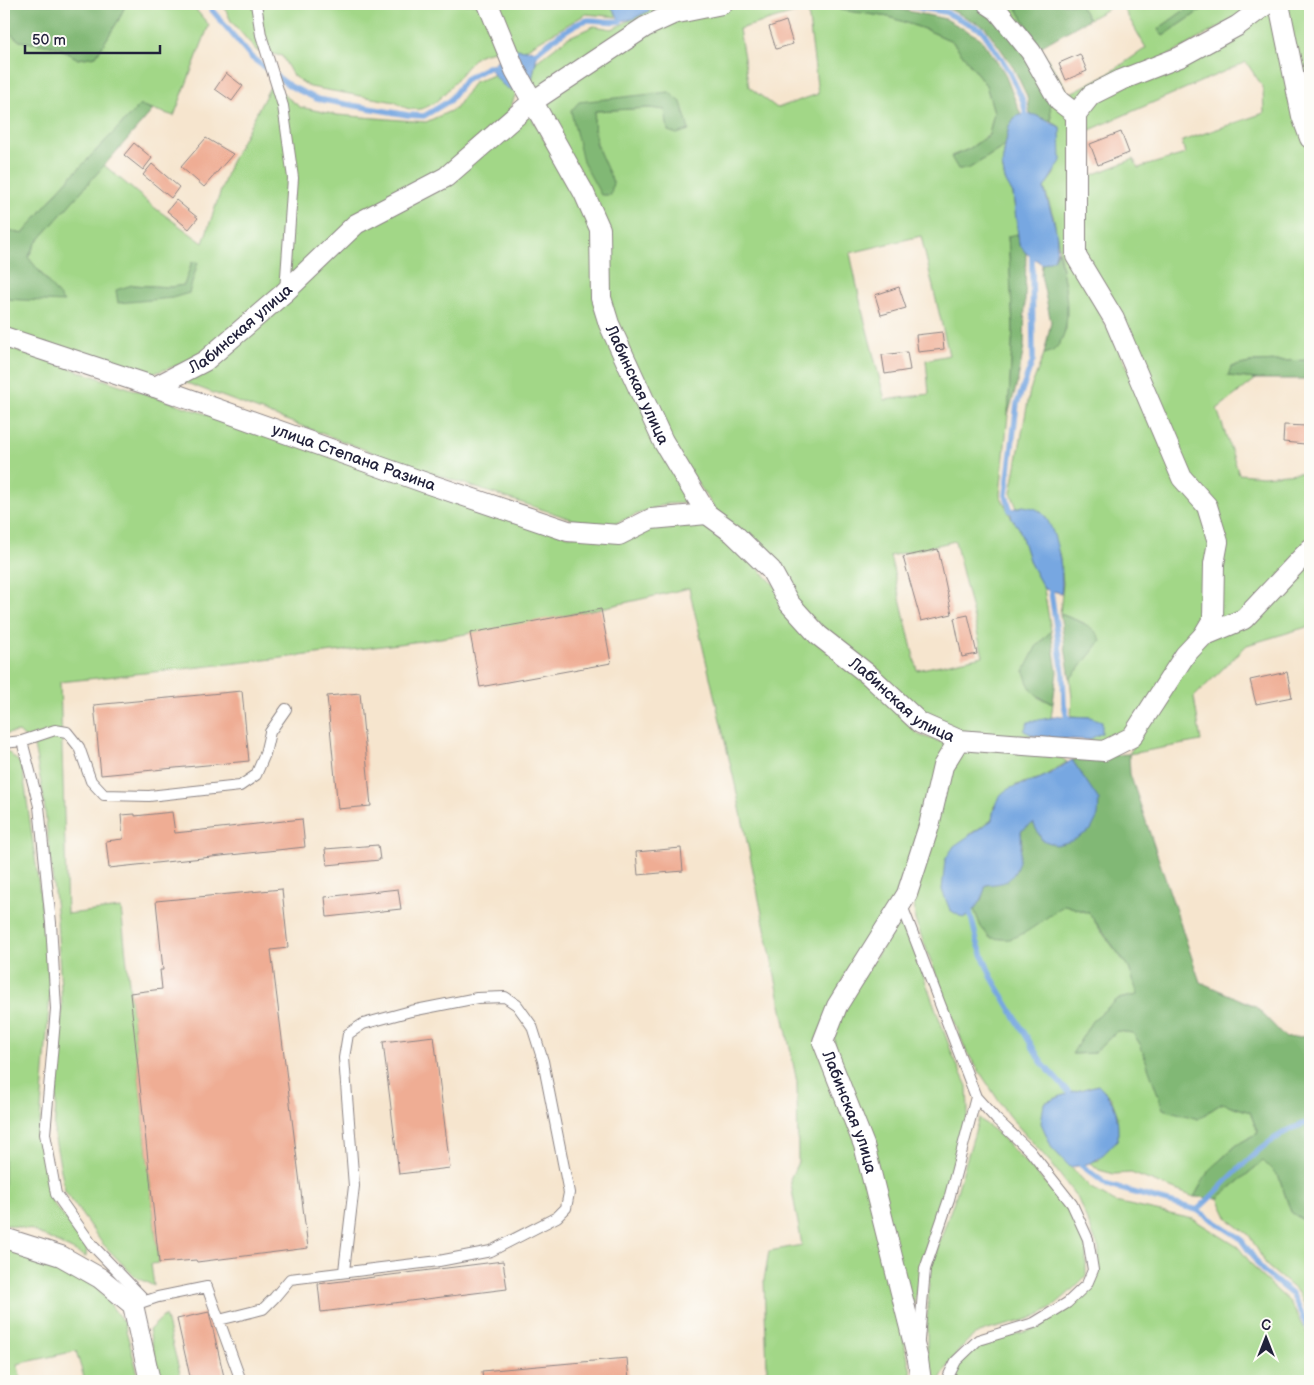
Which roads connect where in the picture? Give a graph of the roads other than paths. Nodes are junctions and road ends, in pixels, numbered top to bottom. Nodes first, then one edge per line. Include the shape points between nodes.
1 (256, 4) edge
2 (488, 4) edge
3 (722, 4) edge
4 (988, 4) edge
5 (1267, 4) edge
6 (1279, 4) edge
7 (532, 102) junction
8 (1076, 114) junction
9 (1310, 138) edge
10 (284, 293) junction
11 (4, 337) edge
12 (155, 387) junction
13 (707, 514) junction
14 (1310, 549) edge
15 (1203, 636) junction
16 (286, 709) dead end
17 (959, 740) junction
18 (22, 741) junction
19 (4, 743) edge
20 (901, 904) junction
21 (976, 1097) junction
22 (4, 1238) edge
23 (344, 1271) junction
24 (139, 1303) junction
25 (219, 1320) junction
26 (918, 1360) junction
27 (150, 1381) edge
28 (241, 1381) edge
29 (921, 1381) edge
30 (946, 1381) edge

1 - 10 lane via 261,35 282,106 293,178
2 - 7 street, Лабинская улица
3 - 7 street, Лабинская улица via 673,14 646,27
4 - 8 street via 997,10 1031,52 1059,101
5 - 8 street via 1236,26 1180,57 1091,95
6 - 9 street via 1302,116
7 - 10 street, Лабинская улица via 446,177 356,224
7 - 13 street, Лабинская улица via 584,192 600,229 601,298 609,324 663,441
8 - 15 street via 1076,256 1114,319 1182,478 1207,506 1218,542 1214,564 1213,618
10 - 12 street, Лабинская улица via 205,361
11 - 12 street, улица Степана Разина
12 - 13 street, улица Степана Разина via 568,531 619,535 651,519
13 - 17 street, Лабинская улица via 733,533 771,570 788,603 818,635 920,723
14 - 15 street via 1244,618
15 - 17 street via 1185,655 1132,737 1104,751
16 - 18 lane via 270,732 256,775 240,786 149,796 104,794 91,781 79,747 67,732 55,730
17 - 20 street, Лабинская улица via 943,766 929,826
18 - 19 lane
18 - 24 lane via 39,806 50,923 56,1010 45,1134 56,1194
20 - 21 lane
20 - 26 street, Лабинская улица via 837,1006 823,1042 864,1145
21 - 26 lane via 949,1199 925,1269
21 - 30 lane via 1030,1151 1072,1204 1088,1239 1093,1270 1087,1284 1067,1303 1034,1322 978,1340 956,1361
22 - 24 street via 61,1256
23 - 23 lane via 439,1261 491,1251 557,1217 566,1208 569,1193 543,1061 532,1026 517,1005 505,997 477,998 411,1011 363,1024 348,1034 344,1058 354,1186
23 - 25 lane via 290,1279 263,1309
24 - 25 lane via 208,1287
24 - 27 street
25 - 28 lane
26 - 29 street, Лабинская улица

